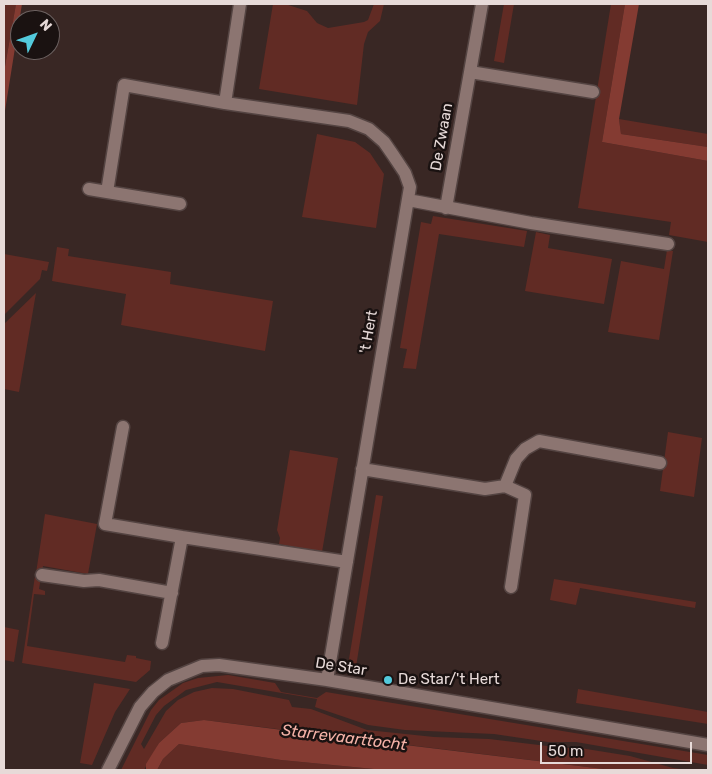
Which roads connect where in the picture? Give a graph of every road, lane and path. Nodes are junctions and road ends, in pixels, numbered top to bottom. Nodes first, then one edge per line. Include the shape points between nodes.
1 (240, 4) edge
2 (482, 4) edge
3 (470, 72) junction
4 (593, 92) dead end
5 (225, 103) junction
6 (89, 189) dead end
7 (107, 192) junction
8 (408, 200) junction
9 (180, 204) dead end
10 (446, 208) junction
11 (668, 244) dead end
12 (123, 427) dead end
13 (660, 463) dead end
14 (362, 469) junction
15 (505, 486) junction
16 (182, 537) junction
17 (347, 562) junction
18 (42, 575) dead end
19 (510, 587) dead end
20 (172, 593) junction
21 (162, 643) dead end
22 (327, 680) junction
23 (708, 745) edge
24 (108, 770) edge

1 - 5 street
2 - 3 street, De Zwaan
3 - 4 street
3 - 10 street, De Zwaan
5 - 7 street, 't Hert via 124,85
5 - 8 street, 't Hert via 349,122 368,129 384,142 405,173 410,187
6 - 7 street
7 - 9 street
8 - 10 street
8 - 14 street, 't Hert
10 - 11 street
12 - 16 street via 105,524
13 - 15 street via 539,441 516,459
14 - 15 street via 485,489
14 - 17 street, 't Hert
15 - 19 street via 525,495
16 - 17 street
16 - 20 street
17 - 22 street, 't Hert
18 - 20 street via 99,580
20 - 21 street
22 - 23 street, De Star
22 - 24 street, De Star via 219,665 186,671 168,680 140,707

